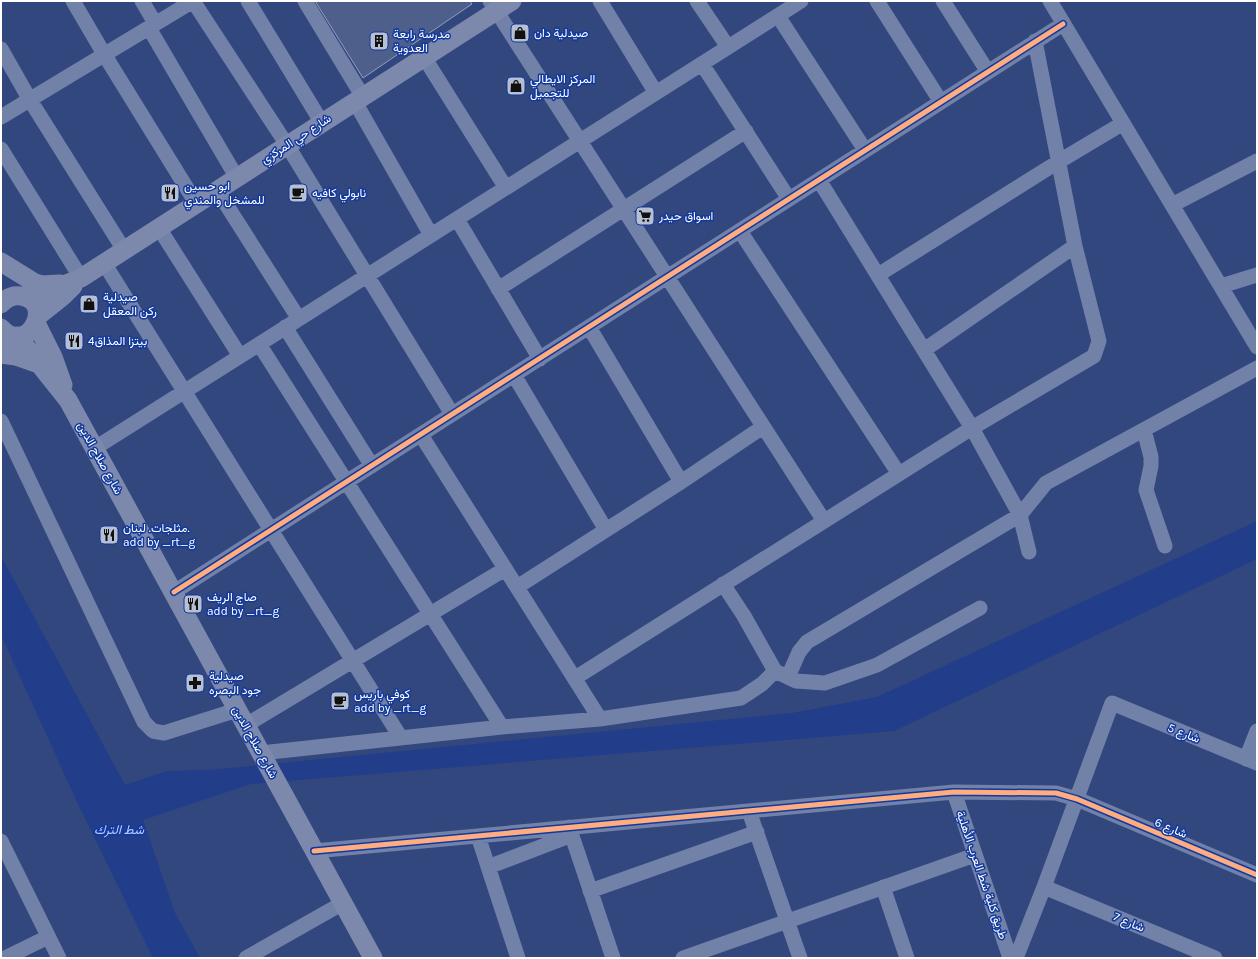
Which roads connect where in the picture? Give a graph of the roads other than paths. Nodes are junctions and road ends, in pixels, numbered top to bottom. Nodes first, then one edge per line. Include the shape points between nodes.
1 (74, 1) edge
2 (142, 1) edge
3 (193, 1) edge
4 (248, 1) edge
5 (305, 1) edge
6 (512, 1) edge
7 (600, 1) edge
8 (697, 1) edge
9 (877, 1) edge
10 (943, 1) edge
11 (1050, 1) edge
12 (799, 2) edge
13 (493, 6) edge
14 (778, 16) junction
15 (1063, 24) junction
16 (152, 26) junction
17 (1035, 41) junction
18 (728, 47) junction
19 (1, 49) edge
20 (104, 54) junction
21 (424, 57) junction
22 (702, 64) junction
23 (988, 72) junction
24 (656, 93) junction
25 (359, 99) junction
26 (30, 100) junction
27 (941, 102) junction
28 (1, 117) edge
29 (322, 123) junction
30 (1115, 128) dead end
31 (746, 131) junction
32 (580, 141) junction
33 (287, 145) junction
34 (1, 149) edge
35 (865, 150) junction
36 (1257, 161) edge
37 (1058, 162) junction
38 (237, 178) junction
39 (819, 180) junction
40 (506, 188) junction
41 (217, 190) junction
42 (790, 199) junction
43 (196, 203) junction
44 (1172, 205) junction
45 (624, 209) junction
46 (457, 219) junction
47 (158, 228) junction
48 (740, 231) junction
49 (431, 235) junction
50 (1075, 246) junction
51 (124, 250) junction
52 (1, 263) edge
53 (104, 263) junction
54 (878, 275) junction
55 (1257, 275) edge
56 (367, 276) junction
57 (667, 277) junction
58 (70, 286) junction
59 (1221, 286) junction
60 (498, 289) junction
61 (26, 298) junction
62 (1, 304) edge
63 (298, 319) junction
64 (37, 320) junction
65 (285, 327) junction
66 (589, 327) junction
67 (6, 336) edge
68 (46, 344) junction
69 (258, 344) junction
70 (1257, 347) edge
71 (924, 350) junction
72 (1, 354) edge
73 (240, 356) junction
74 (540, 358) junction
75 (39, 364) junction
76 (1257, 368) edge
77 (514, 375) junction
78 (184, 391) junction
79 (68, 400) junction
80 (452, 414) junction
81 (1, 421) edge
82 (763, 427) junction
83 (972, 428) junction
84 (1144, 430) junction
85 (420, 435) junction
86 (95, 448) junction
87 (372, 466) junction
88 (899, 474) junction
89 (346, 482) junction
90 (681, 482) junction
91 (1020, 515) junction
92 (824, 521) junction
93 (271, 530) junction
94 (606, 530) junction
95 (1165, 546) dead end
96 (1029, 552) dead end
97 (505, 569) junction
98 (723, 584) junction
99 (517, 587) junction
100 (174, 592) junction
101 (980, 608) dead end
102 (430, 614) junction
103 (353, 661) junction
104 (782, 674) junction
105 (575, 678) junction
106 (1112, 703) joint
107 (242, 718) junction
108 (600, 719) junction
109 (502, 728) junction
110 (1257, 731) edge
111 (401, 738) junction
112 (261, 753) junction
113 (1251, 761) edge
114 (954, 792) junction
115 (1077, 799) junction
116 (749, 811) junction
117 (570, 831) junction
118 (757, 832) junction
119 (478, 836) junction
120 (3, 850) edge
121 (314, 851) junction
122 (975, 854) junction
123 (488, 867) junction
124 (1257, 875) edge
125 (883, 887) junction
126 (1044, 887) junction
127 (590, 891) junction
128 (343, 903) junction
129 (787, 921) junction
130 (48, 937) junction
131 (268, 953) edge
132 (367, 956) edge
133 (5, 958) edge
134 (59, 958) edge
135 (246, 958) edge
136 (518, 958) edge
137 (613, 958) edge
138 (683, 958) edge
139 (800, 958) edge
140 (907, 958) edge
141 (1010, 958) edge
142 (1016, 958) edge
143 (1215, 958) edge

1 - 20 street
2 - 16 street
3 - 16 street
3 - 33 street
4 - 29 street
5 - 25 street
6 - 13 main road, شارع حي المركزي
7 - 24 street
8 - 18 street
9 - 27 street
10 - 23 street
11 - 15 street
12 - 14 street
13 - 21 main road, شارع حي المركزي
13 - 32 street
14 - 18 street
14 - 35 street
15 - 17 street
15 - 44 street
16 - 20 street
16 - 38 street
17 - 23 street
17 - 37 street
18 - 22 street
19 - 26 street
20 - 26 street
20 - 43 street
21 - 25 main road, شارع حي المركزي
21 - 40 street
22 - 24 street
22 - 31 street
23 - 27 street
24 - 32 street
25 - 29 main road, شارع حي المركزي
25 - 49 street
26 - 28 street
26 - 51 street
27 - 35 street
29 - 33 main road, شارع حي المركزي
30 - 37 street
31 - 42 street
31 - 45 street
32 - 40 street
32 - 45 street
33 - 38 main road, شارع حي المركزي
33 - 56 street
34 - 58 street
35 - 39 street
36 - 44 street
37 - 50 street
37 - 54 street
38 - 41 main road, شارع حي المركزي
39 - 42 street
39 - 54 street
40 - 46 street
41 - 43 main road, شارع حي المركزي
41 - 63 street
42 - 48 street
43 - 47 main road, شارع حي المركزي
44 - 59 street
45 - 57 street
45 - 60 street
46 - 49 street
46 - 60 street
47 - 51 main road, شارع حي المركزي
47 - 73 street
48 - 57 street
48 - 88 street
49 - 56 street
50 - 71 street
50 - 83 street via 1099,341 1094,356
51 - 53 main road, شارع حي المركزي
52 - 58 main road via 35,283
52 - 61 main road
53 - 58 main road, شارع حي المركزي
53 - 78 street
54 - 71 street
55 - 59 street
56 - 63 street
56 - 80 street
57 - 66 street
57 - 82 street
58 - 61 main road, شارع حي المركزي
58 - 64 main road, شارع حي المركزي
58 - 68 main road via 57,302 49,318 45,335
59 - 70 street
60 - 74 street
61 - 62 main road, شارع حي المركزي via 13,296
61 - 64 main road, شارع صلاح الدين via 36,306
63 - 65 street
64 - 67 main road, شارع حي المركزي via 29,333
64 - 68 main road, شارع صلاح الدين
65 - 69 street
65 - 87 street
66 - 74 street
66 - 90 street
67 - 75 main road, شارع صلاح الدين
68 - 79 main road, شارع صلاح الدين
69 - 73 street
69 - 89 street
71 - 83 street
72 - 75 main road
73 - 78 street
74 - 77 street
75 - 79 main road, شارع صلاح الدين
76 - 84 street
77 - 80 street
77 - 94 street
78 - 86 street
78 - 93 street
79 - 86 main road, شارع صلاح الدين
80 - 85 street
81 - 107 street via 144,722 153,731 164,733
82 - 90 street
82 - 92 street
83 - 88 street
83 - 91 street
84 - 91 street via 1046,483
84 - 95 street via 1151,457 1146,490
85 - 87 street
85 - 97 street
86 - 100 main road, شارع صلاح الدين
87 - 89 street
88 - 92 street
89 - 93 street
89 - 102 street
90 - 94 street
91 - 96 street
91 - 104 street via 806,642
92 - 98 street
93 - 100 street
93 - 103 street
94 - 99 street
97 - 99 street
97 - 102 street
98 - 104 street
98 - 105 street
99 - 105 street
100 - 107 main road, شارع صلاح الدين
101 - 104 street via 876,665 825,683 796,681
102 - 103 street
102 - 109 street
103 - 107 street
103 - 111 street
104 - 108 street via 741,698
105 - 108 street
106 - 113 street, شارع 5
106 - 115 street, طريق كلية شط العرب الأهلية
107 - 112 main road, شارع صلاح الدين
108 - 109 street
109 - 111 street
110 - 113 street
111 - 112 street
112 - 121 main road, شارع صلاح الدين
114 - 115 street, شارع 6 via 1056,793
114 - 116 street, شارع 6
114 - 122 street, طريق كلية شط العرب الأهلية
115 - 124 street, شارع 6
115 - 126 street, طريق كلية شط العرب الأهلية
116 - 117 street, شارع 6
116 - 118 street
117 - 119 street, شارع 6
117 - 123 street
117 - 127 street
118 - 127 street
118 - 129 street
119 - 121 street, شارع 6
119 - 123 street
120 - 130 street
121 - 128 main road, شارع صلاح الدين
122 - 125 street
122 - 141 street, طريق كلية شط العرب الأهلية
123 - 136 street
125 - 129 street
125 - 140 street
126 - 142 street, طريق كلية شط العرب الأهلية
126 - 143 street, شارع 7
127 - 137 street
128 - 131 street
128 - 132 main road, شارع صلاح الدين
129 - 138 street
129 - 139 street
130 - 133 street
130 - 134 street
131 - 135 street

